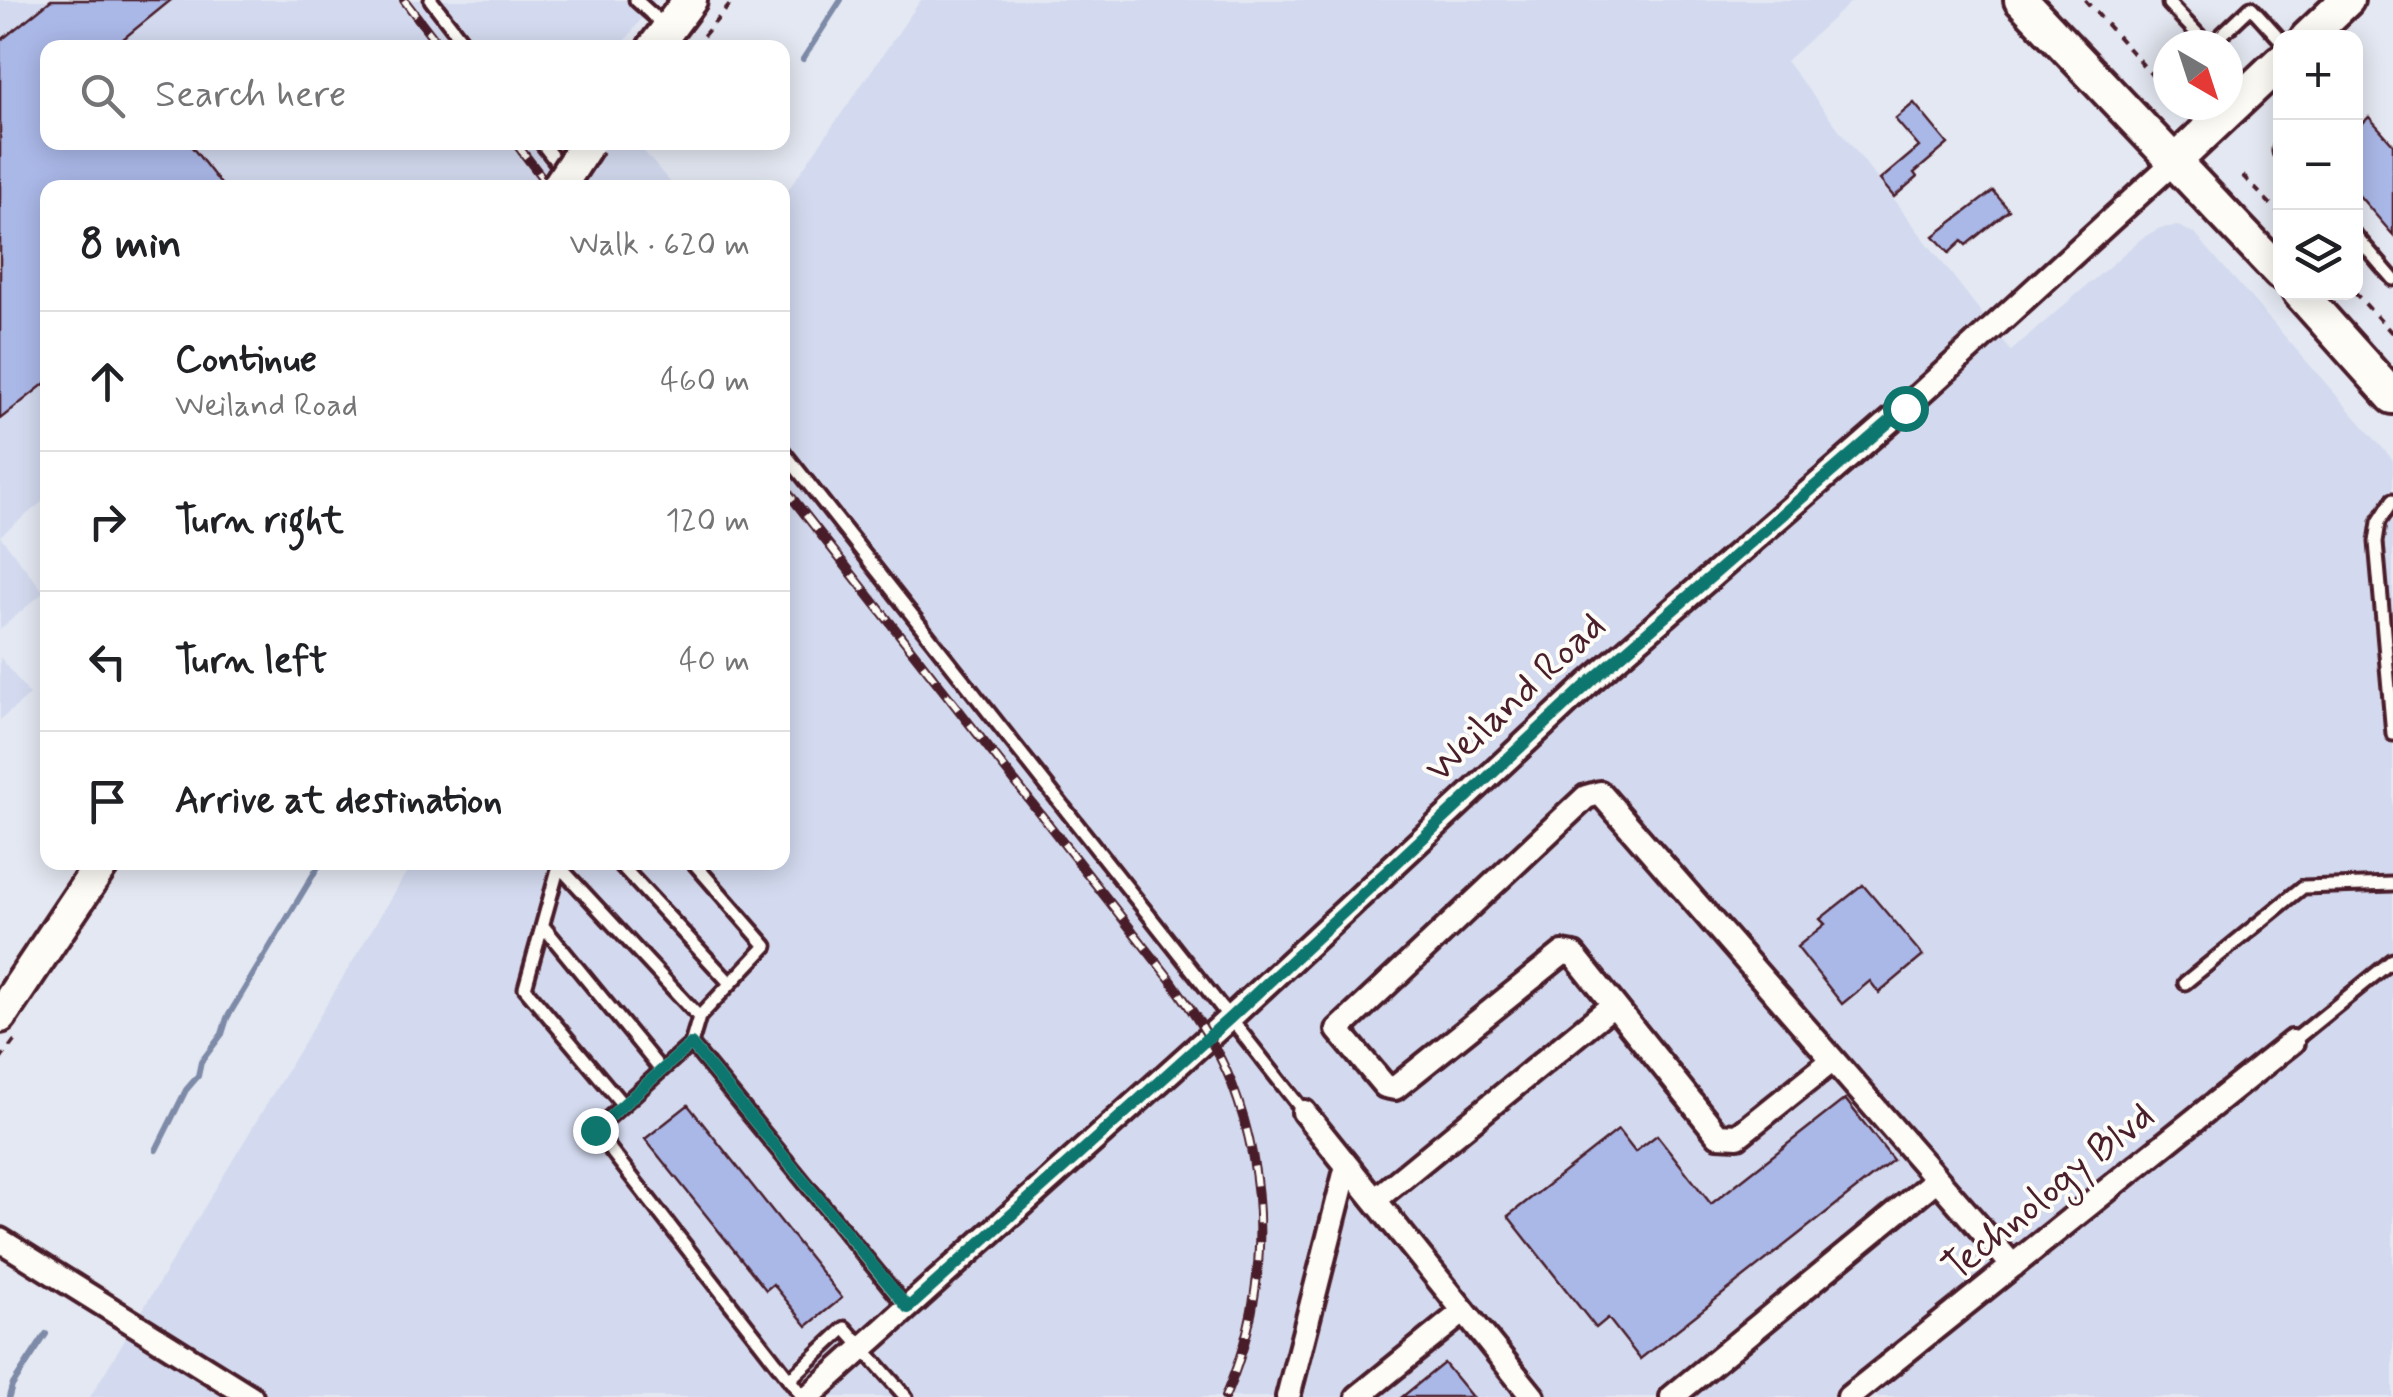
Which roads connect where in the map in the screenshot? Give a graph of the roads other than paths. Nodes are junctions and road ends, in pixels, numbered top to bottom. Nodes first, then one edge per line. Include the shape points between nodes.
1 (431, 0) edge
2 (636, 0) edge
3 (690, 0) edge
4 (2020, 0) edge
5 (2347, 0) edge
6 (2169, 4) dead end
7 (2254, 4) edge
8 (2194, 30) edge
9 (2225, 30) edge
10 (2273, 30) edge
11 (2315, 30) edge
12 (462, 40) edge
13 (671, 40) edge
14 (672, 40) edge
15 (2273, 69) edge
16 (548, 150) edge
17 (583, 150) edge
18 (2174, 162) junction
19 (563, 180) edge
20 (570, 180) edge
21 (2363, 244) edge
22 (2273, 266) edge
23 (2393, 278) edge
24 (2306, 300) edge
25 (2393, 397) edge
26 (790, 460) edge
27 (2393, 500) edge
28 (2393, 734) edge
29 (98, 870) edge
30 (558, 870) edge
31 (565, 870) edge
32 (625, 870) edge
33 (700, 870) edge
34 (2393, 884) edge
35 (542, 926) junction
36 (2393, 960) edge
37 (729, 982) junction
38 (2185, 983) dead end
39 (1613, 1004) junction
40 (0, 1016) edge
41 (699, 1016) junction
42 (1230, 1018) junction
43 (2292, 1042) joint
44 (691, 1044) junction
45 (1833, 1060) junction
46 (662, 1070) junction
47 (624, 1104) junction
48 (1304, 1112) joint
49 (1347, 1166) junction
50 (1937, 1179) junction
51 (1374, 1200) junction
52 (0, 1240) edge
53 (2013, 1266) junction
54 (908, 1308) junction
55 (1464, 1312) junction
56 (862, 1349) junction
57 (790, 1380) junction
58 (251, 1397) edge
59 (806, 1397) edge
60 (906, 1397) edge
61 (1288, 1397) edge
62 (1358, 1397) edge
63 (1532, 1397) edge
64 (1672, 1397) edge
65 (1849, 1397) edge

1 - 12 lane
2 - 13 lane
3 - 14 street
4 - 18 street
5 - 11 street
6 - 8 lane
7 - 9 lane
7 - 10 lane
15 - 18 street, Weiland Road
16 - 20 lane
17 - 19 street, bridge
18 - 22 street
18 - 42 street, Weiland Road via 1590,682
21 - 23 lane
24 - 25 street
26 - 42 lane
27 - 28 lane via 2378,522 2376,542
29 - 40 street
30 - 35 lane
31 - 41 lane
32 - 37 lane
33 - 37 lane via 766,946
34 - 38 lane via 2303,887
35 - 46 lane
35 - 47 lane via 525,988
36 - 43 lane
37 - 41 lane
39 - 45 street via 1726,1138 1738,1136
39 - 45 street via 1574,955 1563,953 1395,1088 1385,1086 1338,1034 1586,796 1600,793
39 - 51 street
41 - 44 lane
42 - 48 lane
42 - 54 street, Weiland Road
43 - 53 street, Technology Blvd
44 - 46 lane
44 - 54 lane
45 - 50 street
46 - 47 lane
47 - 57 lane via 595,1130
48 - 49 street
49 - 51 street
49 - 61 street
50 - 53 street
50 - 64 street
51 - 55 street
52 - 58 street
53 - 65 street, Technology Blvd
54 - 56 street, Weiland Road
55 - 62 street
55 - 63 street
56 - 57 lane via 845,1328
56 - 59 street, Weiland Road
56 - 60 lane
57 - 59 lane

